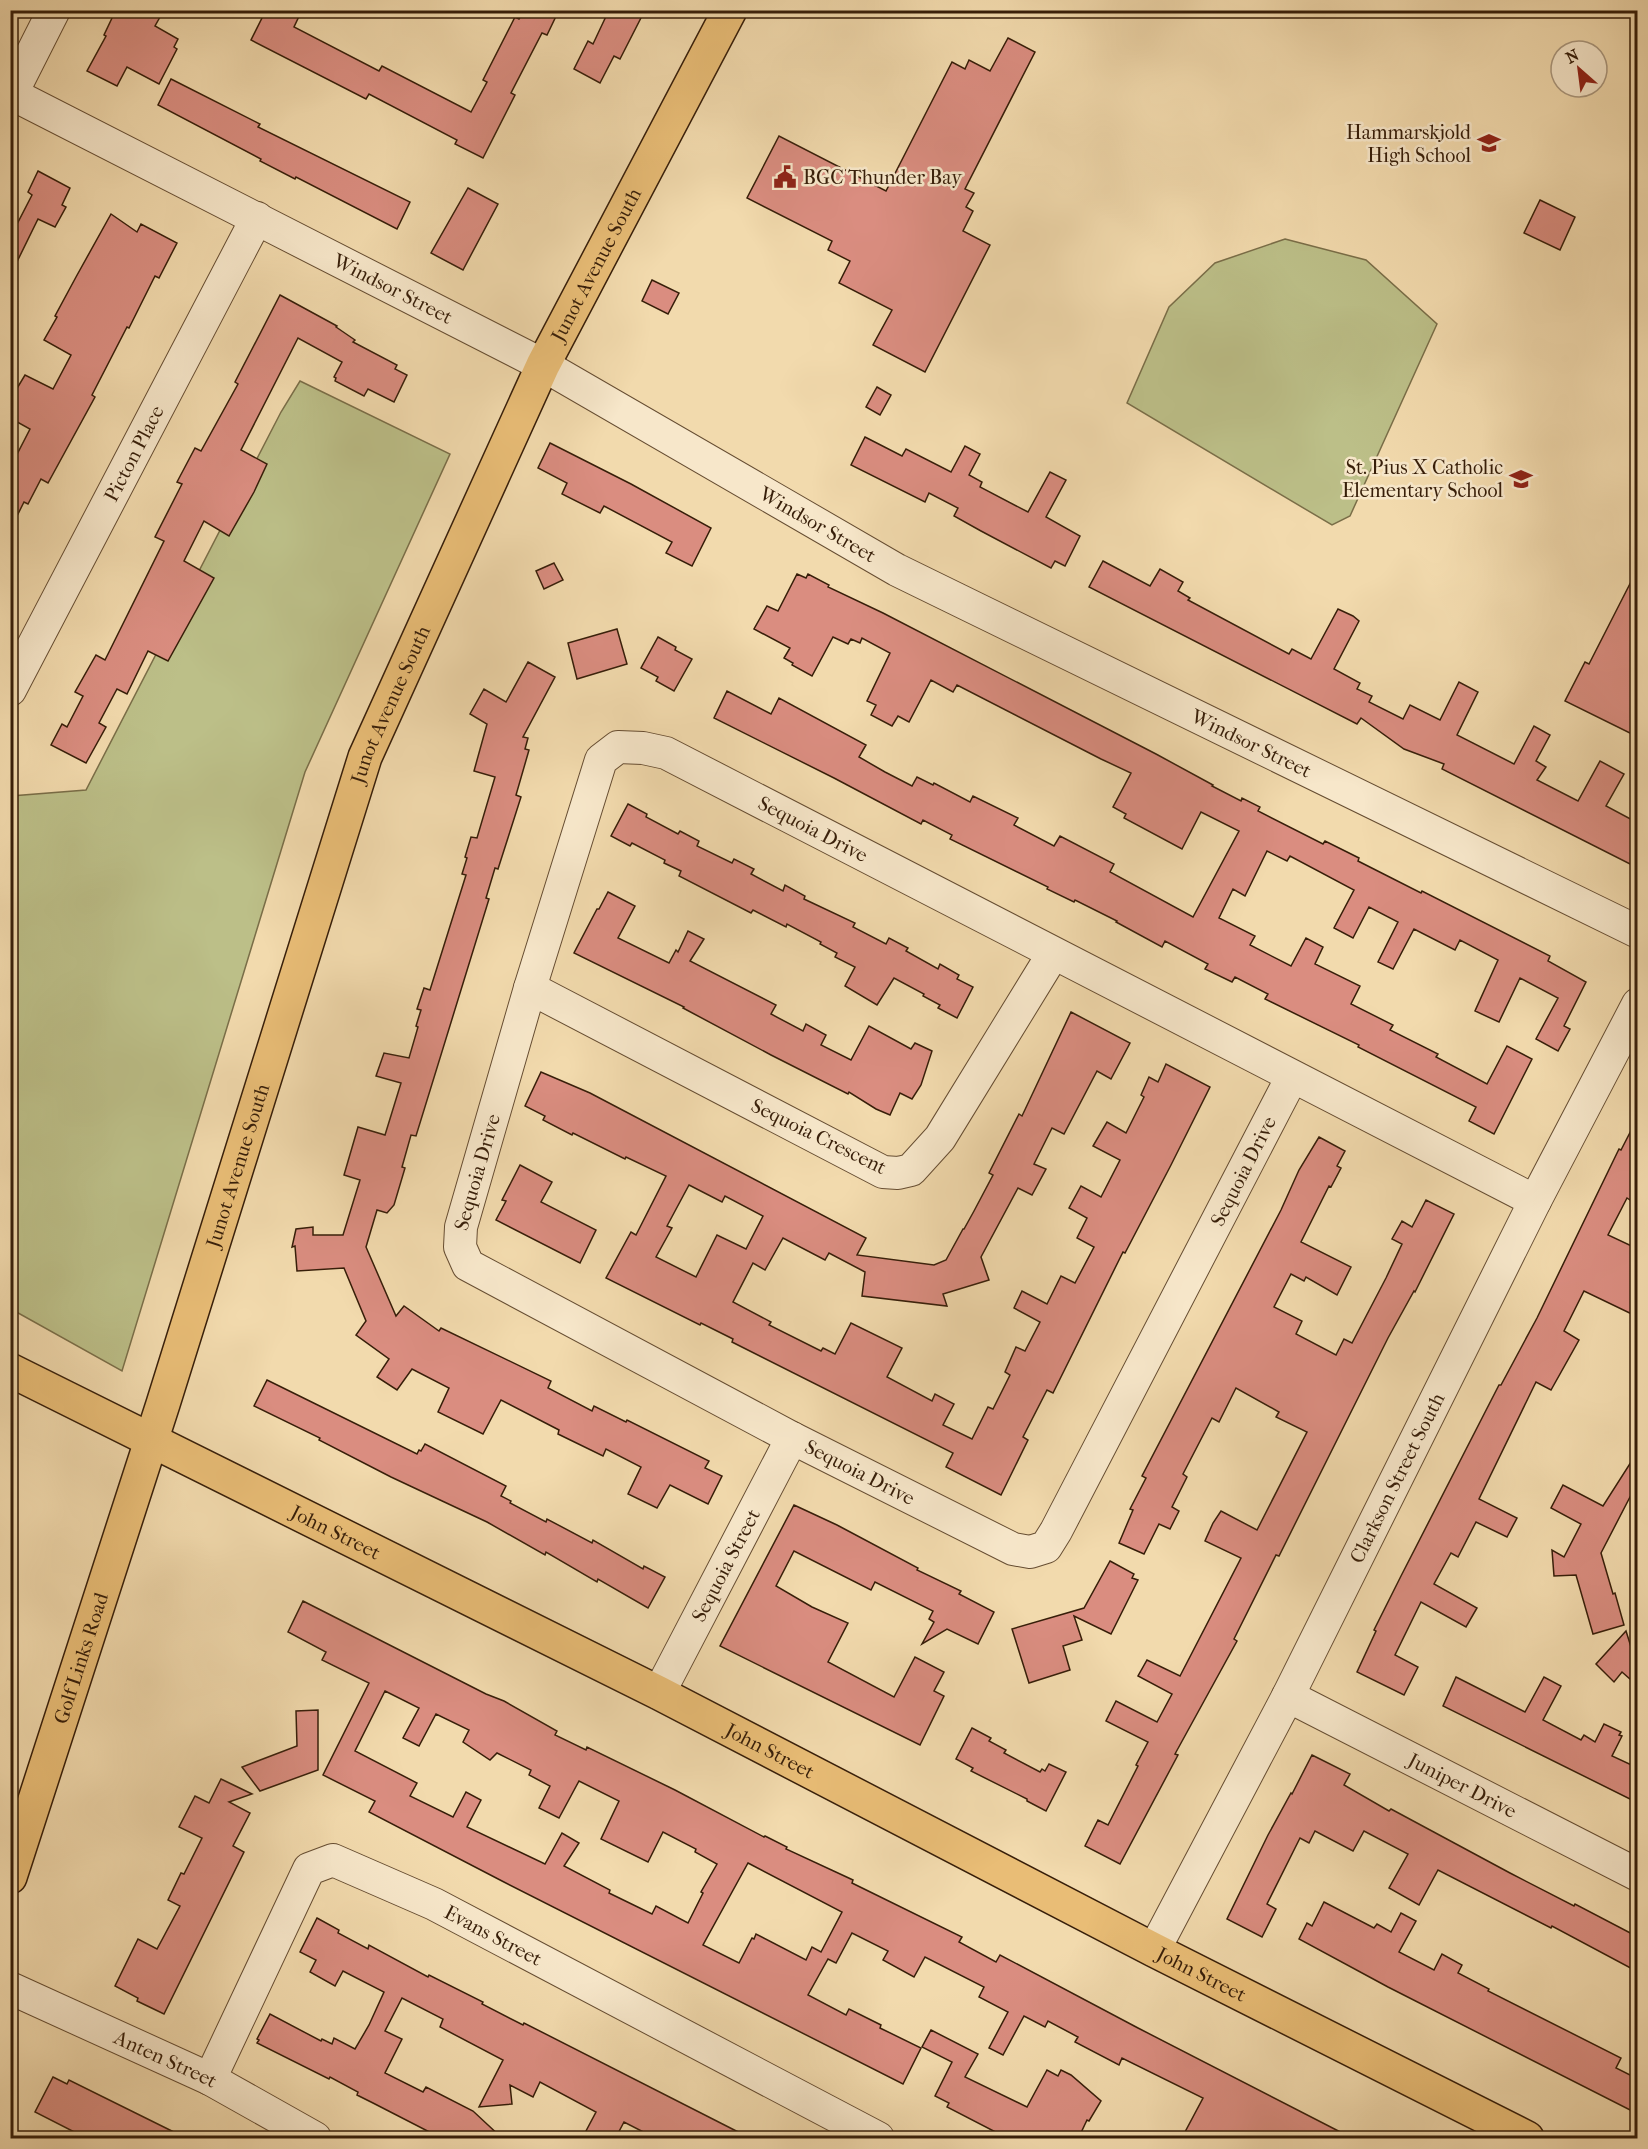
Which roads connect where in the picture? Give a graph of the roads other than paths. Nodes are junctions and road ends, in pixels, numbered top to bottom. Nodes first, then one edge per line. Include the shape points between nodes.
1 (54, 10) edge
2 (729, 10) edge
3 (11, 94) edge
4 (257, 218) junction
5 (543, 365) junction
6 (10, 690) edge
7 (1638, 932) edge
8 (1053, 954) junction
9 (530, 988) junction
10 (1638, 1004) edge
11 (1292, 1077) junction
12 (1535, 1201) junction
13 (10, 1370) edge
14 (792, 1438) junction
15 (151, 1439) junction
16 (659, 1693) junction
17 (1288, 1696) junction
18 (1638, 1875) edge
19 (10, 1877) edge
20 (1154, 1950) junction
21 (10, 1988) edge
22 (210, 2079) junction
23 (878, 2138) edge
24 (315, 2139) edge
25 (1527, 2139) edge

1 - 3 street
2 - 5 main road, Junot Avenue South
3 - 4 street, Windsor Street
4 - 5 street, Windsor Street
4 - 6 street, Picton Place
5 - 7 street, Windsor Street via 897,570
5 - 15 main road, Junot Avenue South via 365,758
8 - 9 street, Sequoia Crescent via 940,1138 911,1170 898,1173 883,1172
8 - 9 street, Sequoia Drive via 666,753 618,747 601,760
8 - 11 street, Sequoia Drive
9 - 14 street, Sequoia Drive via 461,1227 460,1247 468,1265
10 - 12 street, Clarkson Street South
11 - 12 street, Sequoia Drive
11 - 14 street, Sequoia Drive via 1046,1547 1030,1552 1013,1549
12 - 17 street, Clarkson Street South
13 - 15 main road, John Street
14 - 16 street, Sequoia Street
15 - 16 main road, John Street
15 - 19 main road, Golf Links Road
16 - 20 main road, John Street
17 - 18 street, Juniper Drive
17 - 20 street, Clarkson Street South
20 - 25 main road, John Street
21 - 22 street, Anten Street
22 - 23 street, Evans Street via 309,1869 333,1860 434,1904
22 - 24 street, Anten Street

